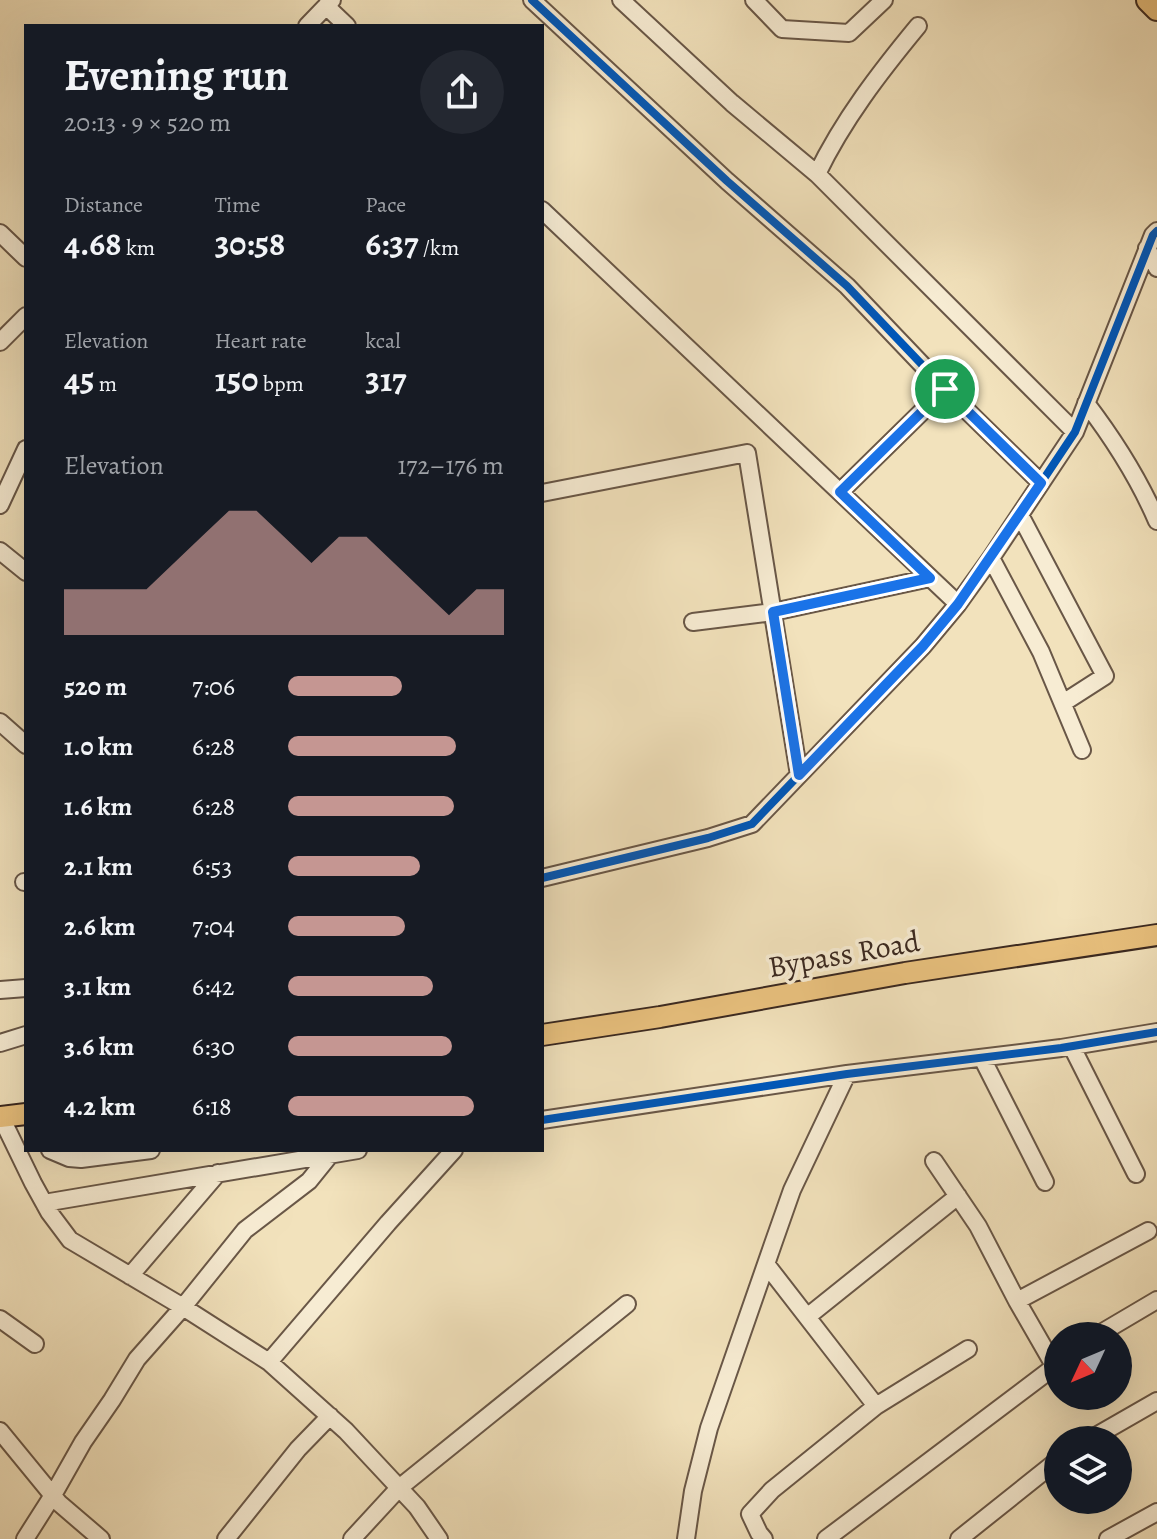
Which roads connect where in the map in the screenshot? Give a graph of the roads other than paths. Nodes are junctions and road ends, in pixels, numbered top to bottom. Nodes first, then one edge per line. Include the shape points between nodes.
1 (532, 0) edge
2 (621, 0) edge
3 (754, 0) edge
4 (884, 0) edge
5 (1148, 0) edge
6 (329, 3) edge
7 (1157, 9) edge
8 (309, 24) edge
9 (345, 24) edge
10 (918, 26) dead end
11 (817, 174) junction
12 (544, 212) edge
13 (1157, 231) edge
14 (0, 233) edge
15 (1147, 248) junction
16 (24, 256) edge
17 (1157, 268) edge
18 (24, 318) edge
19 (0, 342) edge
20 (945, 389) junction
21 (1086, 403) junction
22 (1075, 432) junction
23 (24, 453) edge
24 (1041, 483) junction
25 (840, 492) junction
26 (544, 493) edge
27 (0, 505) edge
28 (1020, 515) junction
29 (1157, 521) edge
30 (0, 551) edge
31 (991, 558) junction
32 (24, 570) edge
33 (930, 578) junction
34 (958, 604) junction
35 (773, 612) junction
36 (693, 622) dead end
37 (1063, 703) junction
38 (0, 722) edge
39 (24, 743) edge
40 (1082, 750) dead end
41 (799, 775) junction
42 (544, 878) edge
43 (1157, 935) edge
44 (24, 988) edge
45 (0, 990) edge
46 (1157, 1032) edge
47 (544, 1035) edge
48 (24, 1036) edge
49 (0, 1043) edge
50 (1072, 1047) junction
51 (982, 1058) junction
52 (847, 1074) junction
53 (24, 1115) edge
54 (544, 1120) edge
55 (3, 1122) edge
56 (24, 1138) edge
57 (55, 1152) edge
58 (135, 1152) edge
59 (347, 1152) edge
60 (452, 1152) edge
61 (330, 1155) junction
62 (934, 1161) dead end
63 (218, 1173) junction
64 (1136, 1174) dead end
65 (1045, 1182) dead end
66 (958, 1196) junction
67 (44, 1203) junction
68 (1148, 1231) dead end
69 (766, 1264) junction
70 (130, 1276) junction
71 (1157, 1300) edge
72 (1017, 1301) junction
73 (627, 1304) dead end
74 (183, 1307) junction
75 (807, 1317) junction
76 (0, 1319) edge
77 (1120, 1322) edge
78 (35, 1344) dead end
79 (1044, 1345) edge
80 (968, 1349) dead end
81 (269, 1362) junction
82 (1044, 1376) edge
83 (1157, 1401) edge
84 (876, 1406) junction
85 (330, 1416) junction
86 (1113, 1426) edge
87 (0, 1431) edge
88 (1044, 1471) edge
89 (399, 1488) junction
90 (53, 1495) junction
91 (1157, 1512) edge
92 (25, 1539) edge
93 (101, 1539) edge
94 (226, 1539) edge
95 (352, 1539) edge
96 (439, 1539) edge
97 (686, 1539) edge
98 (764, 1539) edge
99 (826, 1539) edge
100 (959, 1539) edge
101 (1108, 1539) edge

1 - 20 street via 847,286
2 - 11 street
3 - 4 street via 782,29 849,33
5 - 7 highway
6 - 8 street
6 - 9 street
10 - 11 street via 880,72
11 - 22 street
12 - 25 street
13 - 15 street
14 - 16 street
15 - 17 street
15 - 21 street
18 - 19 street
20 - 24 street
20 - 25 street
21 - 22 street
21 - 29 street via 1141,484
22 - 24 street
23 - 27 street
24 - 28 street
25 - 33 street
26 - 35 street via 747,453
28 - 31 street
28 - 37 street via 1105,676
30 - 32 street
31 - 34 street
31 - 37 street
33 - 34 street
33 - 35 street
34 - 41 street
35 - 36 street
35 - 41 street
37 - 40 street
38 - 39 street
41 - 42 street via 752,824
43 - 47 main road, Bypass Road
44 - 45 street
46 - 50 street
48 - 49 street
50 - 51 street
50 - 64 street
51 - 52 street
51 - 65 street
52 - 54 street
52 - 69 street via 792,1190
53 - 55 main road
55 - 56 street
55 - 67 street
57 - 58 street via 81,1159
59 - 61 street
60 - 81 street
61 - 63 street
61 - 74 street via 309,1181 245,1230
62 - 66 street
63 - 67 street
63 - 70 street
66 - 72 street
66 - 75 street
67 - 70 street via 70,1240
68 - 72 street
69 - 75 street
69 - 97 street via 709,1428
70 - 74 street
71 - 77 street
72 - 79 street
73 - 89 street
74 - 81 street
74 - 90 street via 137,1359
75 - 84 street
76 - 78 street
80 - 84 street
81 - 85 street
82 - 99 street
83 - 86 street
84 - 98 street via 750,1514
85 - 89 street
85 - 94 street
87 - 90 street
88 - 100 street
89 - 95 street
89 - 96 street
90 - 92 street
90 - 93 street
91 - 101 street

